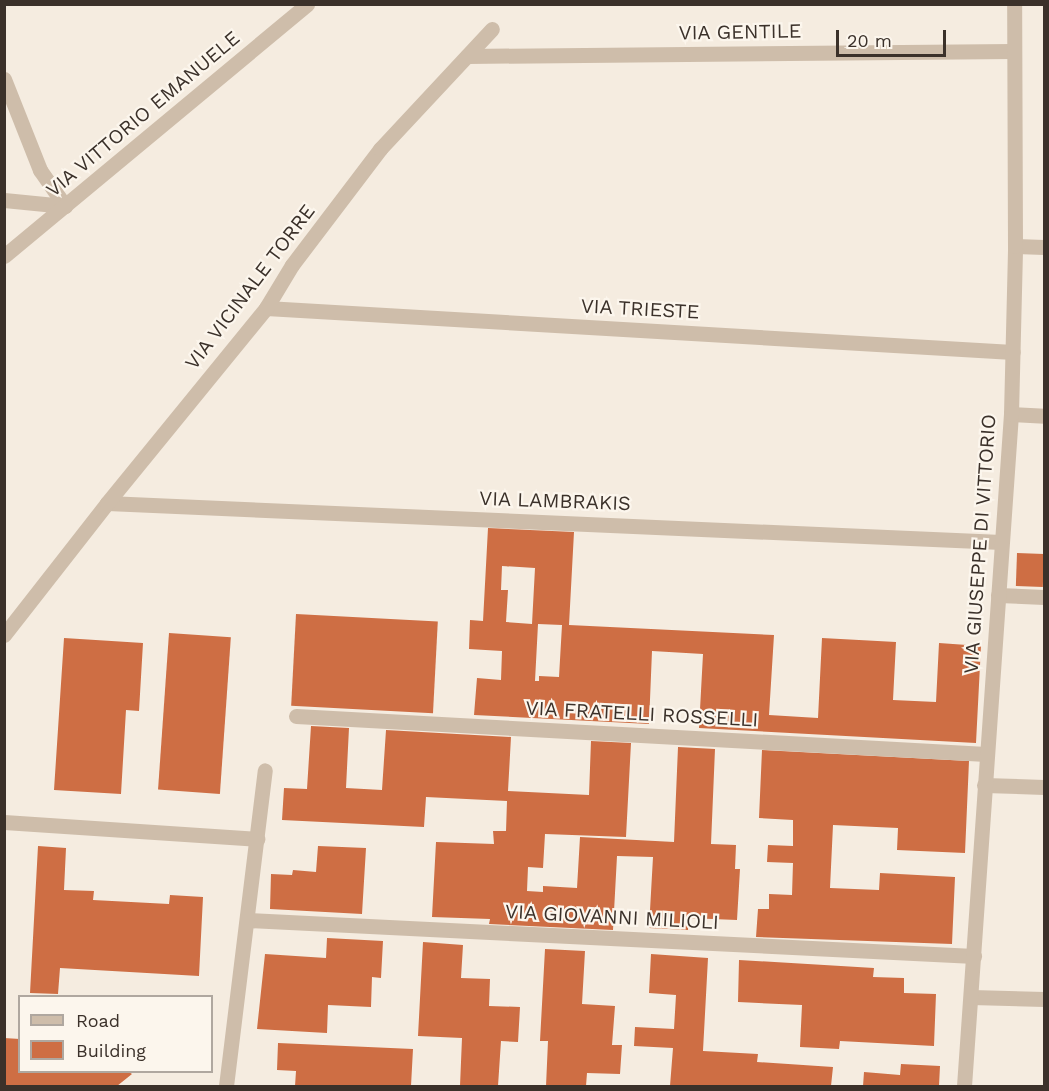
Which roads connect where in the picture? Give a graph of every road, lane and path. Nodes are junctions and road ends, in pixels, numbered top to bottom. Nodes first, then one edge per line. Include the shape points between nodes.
1 (307, 4) edge
2 (1014, 4) edge
3 (492, 29) dead end
4 (1013, 51) junction
5 (467, 56) junction
6 (4, 79) edge
7 (4, 200) edge
8 (65, 206) junction
9 (1015, 246) junction
10 (1044, 247) edge
11 (4, 256) edge
12 (266, 308) junction
13 (1013, 352) junction
14 (1011, 414) junction
15 (1044, 416) edge
16 (107, 503) junction
17 (1001, 542) junction
18 (998, 595) junction
19 (1044, 597) edge
20 (4, 635) edge
21 (296, 716) dead end
22 (986, 754) junction
23 (265, 770) dead end
24 (984, 785) junction
25 (1044, 787) edge
26 (4, 822) edge
27 (257, 839) junction
28 (247, 920) junction
29 (974, 956) junction
30 (971, 997) junction
31 (1044, 999) edge
32 (226, 1086) edge
33 (964, 1086) edge

1 - 8 street, VIA VITTORIO EMANUELE
2 - 4 street, VIA GIUSEPPE DI VITTORIO
3 - 5 street, VIA VICINALE TORRE
4 - 5 street, VIA GENTILE
4 - 9 street, VIA GIUSEPPE DI VITTORIO
5 - 12 street, VIA VICINALE TORRE via 380,149 292,265
6 - 8 street via 40,170
7 - 8 street
8 - 11 street, VIA VITTORIO EMANUELE
9 - 10 street
9 - 13 street, VIA GIUSEPPE DI VITTORIO
12 - 13 street, VIA TRIESTE
12 - 16 street, VIA VICINALE TORRE
13 - 14 street, VIA GIUSEPPE DI VITTORIO
14 - 15 street
14 - 17 street, VIA GIUSEPPE DI VITTORIO
16 - 17 street, VIA LAMBRAKIS
16 - 20 street, VIA VICINALE TORRE
17 - 18 street, VIA GIUSEPPE DI VITTORIO
18 - 19 street
18 - 22 street, VIA GIUSEPPE DI VITTORIO
21 - 22 street, VIA FRATELLI ROSSELLI
22 - 24 street, VIA GIUSEPPE DI VITTORIO
23 - 27 street
24 - 25 street
24 - 29 street, VIA GIUSEPPE DI VITTORIO
26 - 27 street
27 - 28 street
28 - 29 street, VIA GIOVANNI MILIOLI
28 - 32 street
29 - 30 street, VIA GIUSEPPE DI VITTORIO
30 - 31 street
30 - 33 street, VIA GIUSEPPE DI VITTORIO

